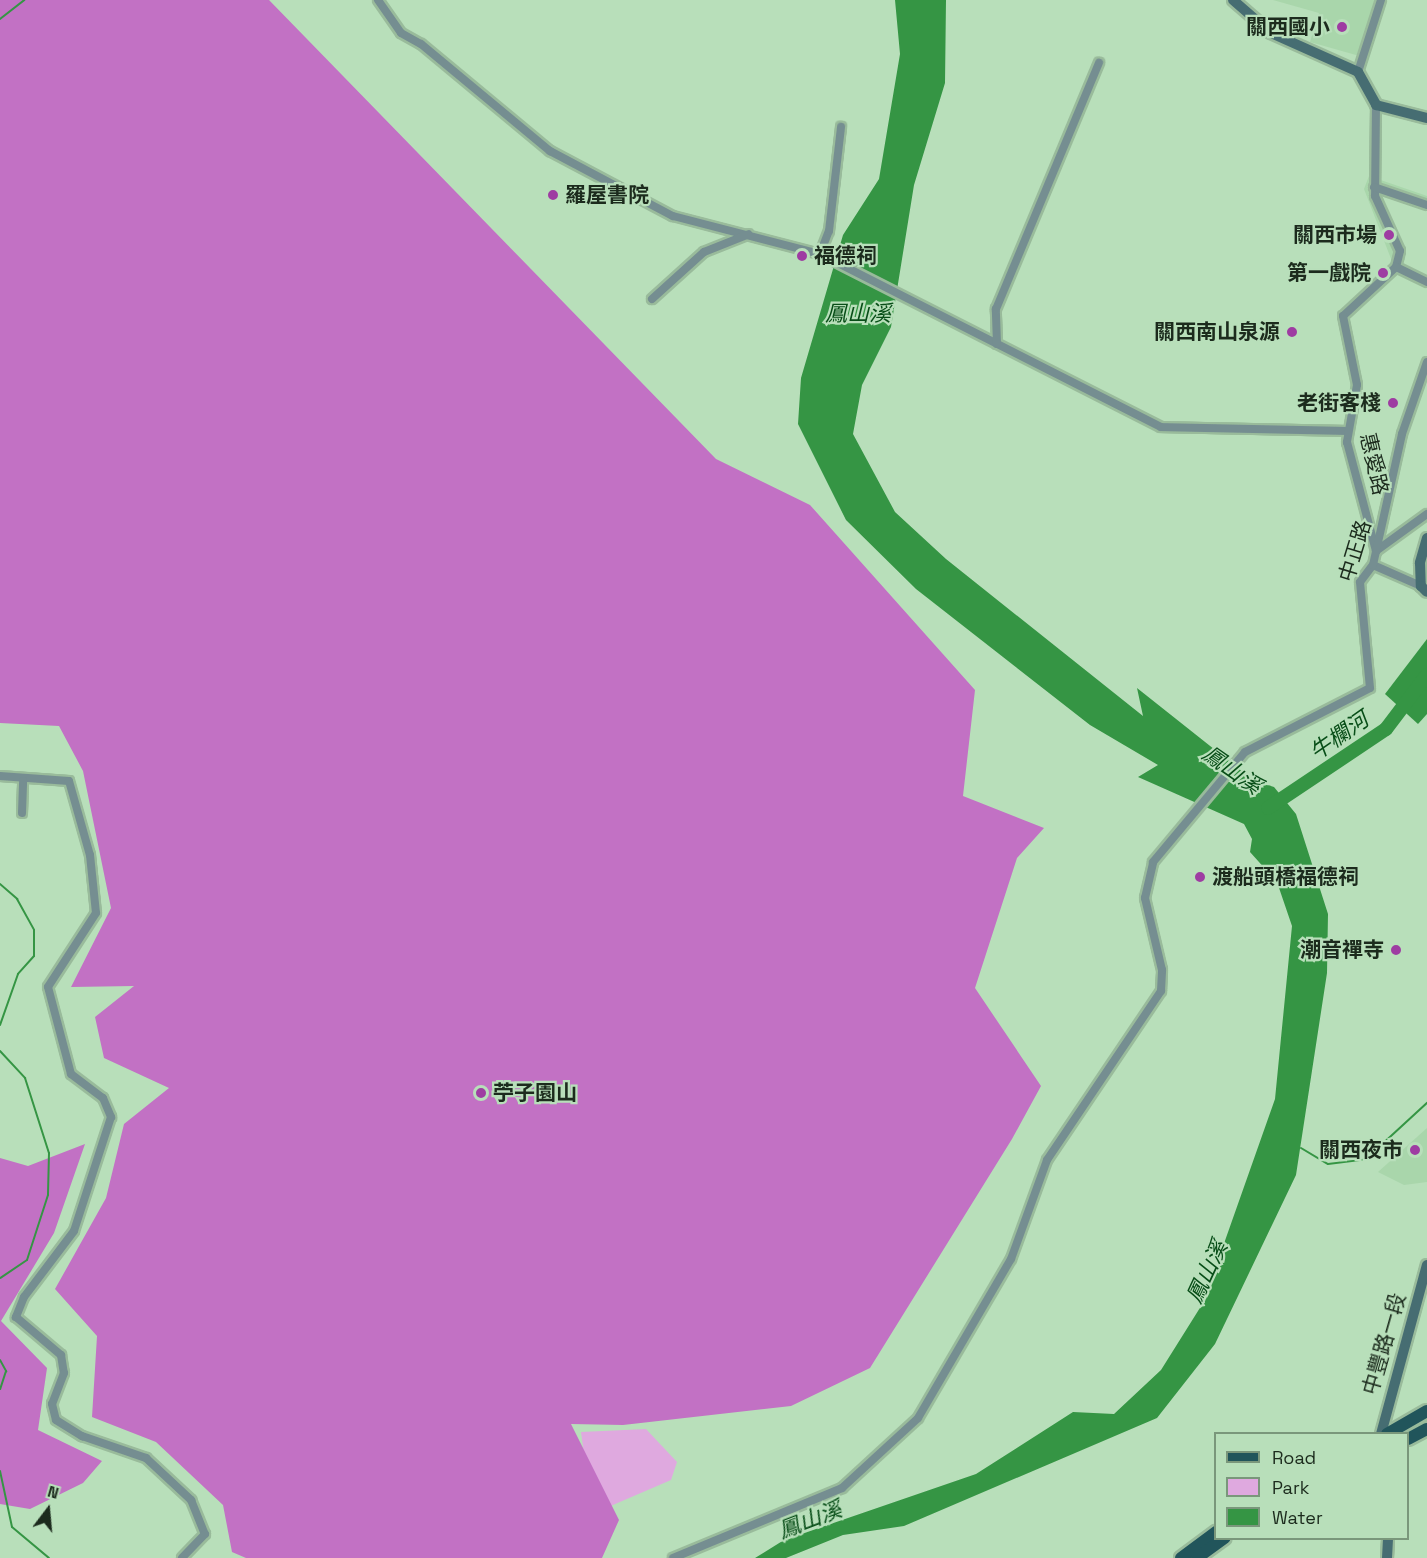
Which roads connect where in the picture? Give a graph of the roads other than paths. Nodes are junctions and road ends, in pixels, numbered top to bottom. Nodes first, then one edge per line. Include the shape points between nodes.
1 (378, 0) edge
2 (1233, 0) edge
3 (1381, 0) edge
4 (1099, 63) dead end
5 (1358, 72) junction
6 (1376, 105) junction
7 (1427, 118) edge
8 (841, 127) dead end
9 (1374, 187) junction
10 (1427, 205) edge
11 (749, 234) junction
12 (820, 254) junction
13 (1396, 267) junction
14 (1427, 282) edge
15 (652, 299) dead end
16 (997, 344) junction
17 (1427, 362) edge
18 (1345, 431) junction
19 (1427, 514) edge
20 (1427, 538) edge
21 (1376, 551) junction
22 (1373, 564) junction
23 (1424, 589) edge
24 (0, 776) edge
25 (23, 780) junction
26 (22, 813) dead end
27 (1427, 1265) edge
28 (1427, 1411) edge
29 (1427, 1429) edge
30 (1382, 1432) edge
31 (1390, 1432) edge
32 (1409, 1438) edge
33 (1214, 1533) edge
34 (1224, 1540) edge
35 (1388, 1540) edge
36 (182, 1558) edge
37 (673, 1558) edge
38 (1181, 1558) edge
39 (1197, 1558) edge
40 (1387, 1558) edge

1 - 11 street via 401,33 421,44 550,151 673,216
2 - 5 main road via 1271,33
3 - 5 street
4 - 16 street via 996,309
5 - 6 main road
6 - 7 main road
6 - 9 street
8 - 12 street via 829,231
9 - 10 street
9 - 13 street via 1400,250
11 - 12 street
11 - 15 street via 704,252
12 - 16 street
13 - 14 street
13 - 18 street, 惠愛路 via 1343,316 1357,386
16 - 18 street via 1161,427
17 - 21 street, 中正路 via 1402,434
18 - 21 street, 惠愛路
19 - 21 street
20 - 23 main road
21 - 22 street, 中正路
22 - 23 street
22 - 37 street, 中正路 via 1360,582 1370,688 1245,752 1153,862 1145,898 1162,970 1158,998 1047,1160 1011,1259 918,1418 842,1488
24 - 25 street
25 - 26 street
25 - 36 street via 69,781 90,855 96,913 48,987 71,1074 103,1098 111,1117 74,1232 24,1298 16,1317 61,1355 64,1373 52,1404 56,1420 82,1436 146,1458 191,1500 205,1534
27 - 30 main road, 中豐路一段
28 - 31 main road
29 - 32 main road
33 - 38 main road
34 - 39 main road
35 - 40 main road

